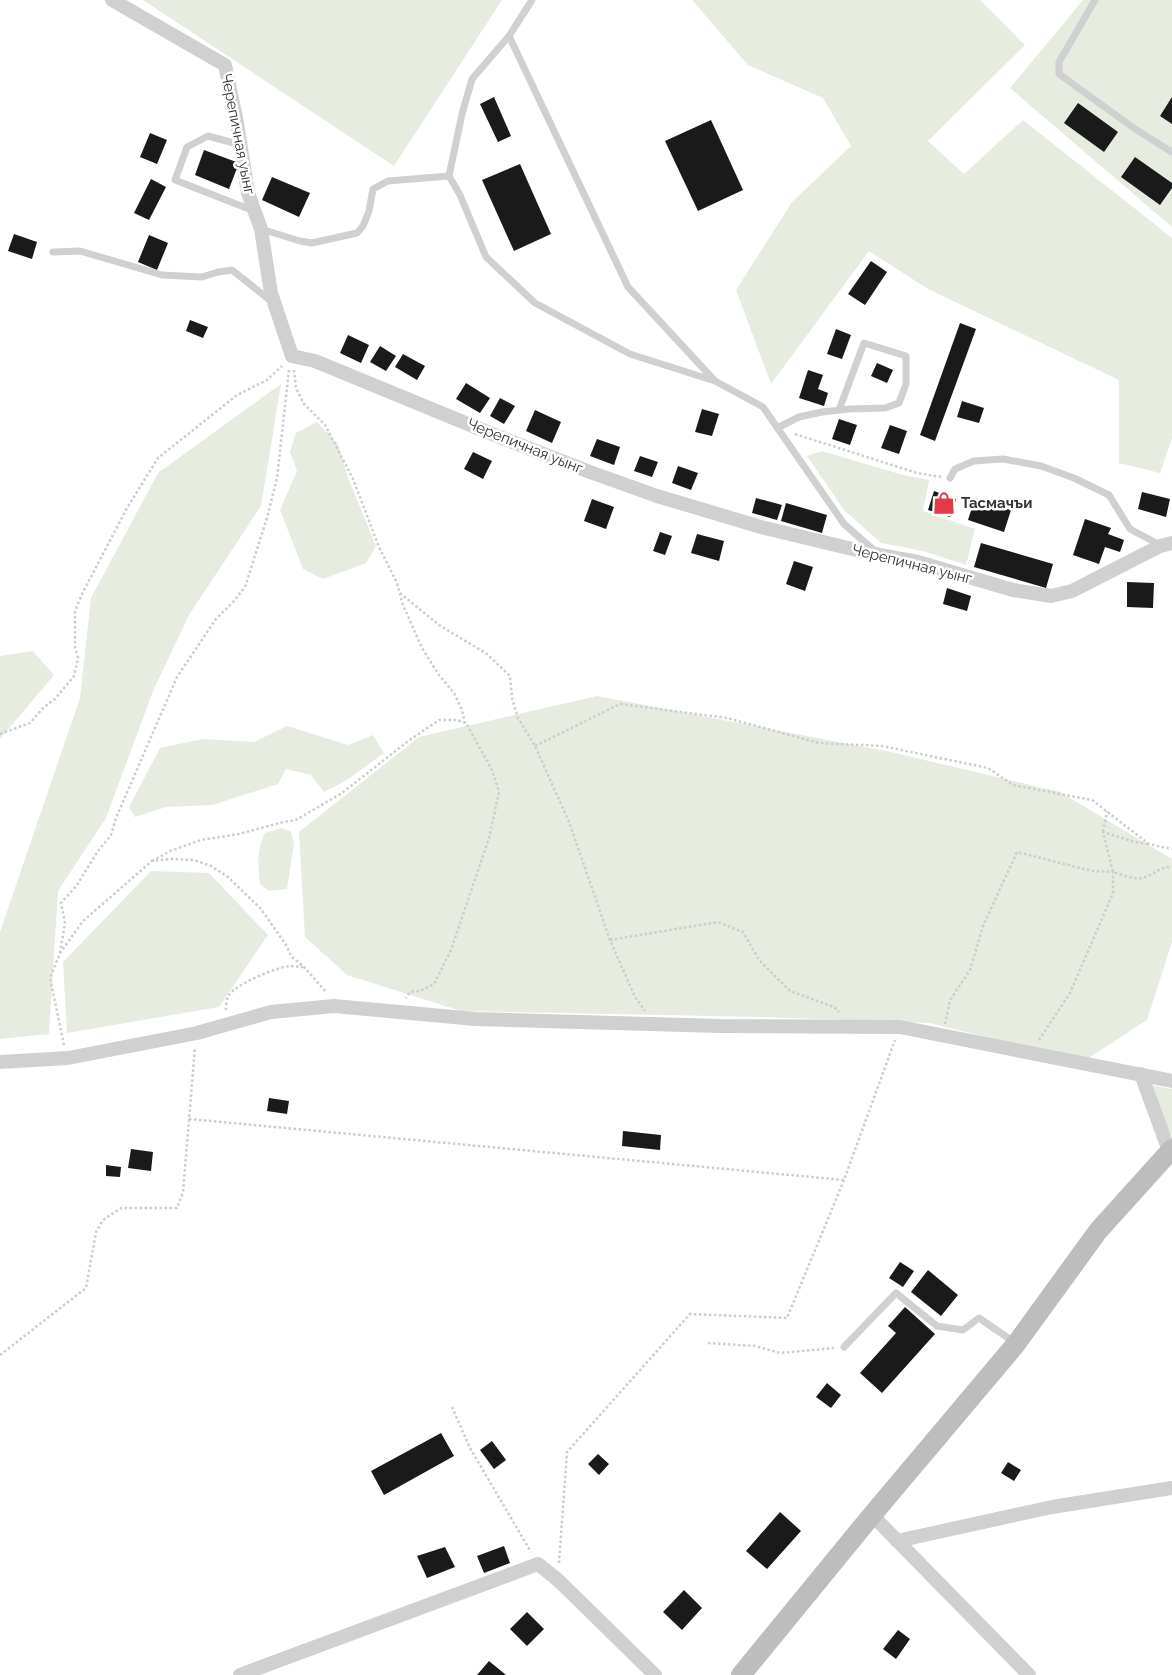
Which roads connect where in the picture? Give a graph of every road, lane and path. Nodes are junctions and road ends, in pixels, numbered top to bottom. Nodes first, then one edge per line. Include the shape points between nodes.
1 (112, 0) edge
2 (532, 0) edge
3 (1095, 0) edge
4 (509, 36) junction
5 (241, 145) junction
6 (1172, 152) edge
7 (449, 176) junction
8 (254, 211) junction
9 (261, 229) junction
10 (53, 252) dead end
11 (275, 305) junction
12 (292, 356) junction
13 (715, 382) junction
14 (838, 410) junction
15 (777, 428) junction
16 (950, 478) joint
17 (1166, 544) edge
18 (880, 555) junction
19 (400, 593) junction
20 (466, 723) junction
21 (0, 734) edge
22 (535, 746) junction
23 (1107, 811) junction
24 (1104, 832) junction
25 (1149, 844) junction
26 (1172, 849) edge
27 (152, 861) junction
28 (1172, 867) edge
29 (1113, 872) junction
30 (610, 940) junction
31 (60, 953) junction
32 (304, 967) junction
33 (334, 1006) junction
34 (400, 1012) junction
35 (228, 1024) junction
36 (655, 1024) junction
37 (854, 1027) junction
38 (900, 1027) junction
39 (197, 1033) junction
40 (943, 1034) junction
41 (1029, 1053) junction
42 (68, 1058) junction
43 (0, 1062) edge
44 (1141, 1074) junction
45 (1172, 1081) edge
46 (189, 1119) junction
47 (1171, 1150) edge
48 (844, 1180) junction
49 (708, 1343) dead end
50 (1016, 1344) junction
51 (844, 1347) joint
52 (0, 1354) edge
53 (452, 1407) dead end
54 (1172, 1488) edge
55 (872, 1515) junction
56 (897, 1541) junction
57 (538, 1564) junction
58 (558, 1580) junction
59 (240, 1675) edge
60 (655, 1675) edge
61 (741, 1675) edge
62 (1029, 1675) edge

1 - 5 street, Черепичная уынг via 225,65
2 - 4 lane
3 - 6 lane via 1059,62 1060,74
4 - 7 lane via 472,79
4 - 13 lane via 628,286
5 - 8 street, Черепичная уынг
5 - 8 lane via 208,136 187,148 175,180
7 - 9 lane via 388,181 373,189 369,211 357,233 300,242
7 - 13 lane via 486,257 535,303 630,354
8 - 9 street, Черепичная уынг
9 - 11 street, Черепичная уынг
10 - 11 lane via 80,251 162,274 202,277 232,270
11 - 12 street, Черепичная уынг
12 - 18 street, Черепичная уынг via 315,362 656,496 761,527
12 - 19 path via 296,388 304,404 325,425 353,479
12 - 21 path via 267,380 237,395 158,458 102,554 75,611 78,658 74,676 30,723
12 - 31 path via 287,375 277,478 245,587 216,619 177,677 111,835 61,903 65,923
13 - 15 lane via 763,407
14 - 14 lane via 885,408 900,403 906,384 906,356 864,343
14 - 15 lane via 799,417
15 - 16 path via 917,473
15 - 18 lane via 844,524
16 - 17 lane via 955,469 974,461 1003,459 1041,466 1109,495 1130,529
17 - 18 street, Черепичная уынг via 1072,591 1051,596 1013,590 918,562
19 - 20 path via 422,648 454,692
19 - 22 path via 439,624 488,654 510,676 518,718
20 - 27 path via 439,720 342,793 296,820 201,840
20 - 34 path via 492,770 499,792 489,838 451,950 434,984 410,992
22 - 23 path via 620,704 727,718 819,743 882,746 988,768 1013,785 1092,800
22 - 30 path via 569,822
23 - 24 path
23 - 25 path
24 - 25 path
24 - 29 path
25 - 26 path
27 - 31 path via 83,921
27 - 32 path via 194,860 228,877 261,909 291,956
28 - 29 path via 1165,866 1144,878
29 - 40 path via 1092,872 1017,852 983,926 970,970 950,1000
29 - 41 path via 1114,893 1070,993
30 - 36 path via 635,996
30 - 37 path via 718,922 743,932 759,960 790,991 834,1007
31 - 42 path via 50,978
32 - 33 path via 325,989
32 - 35 path via 290,966 242,984 229,995 226,1005
33 - 34 street
33 - 35 street via 271,1012
34 - 36 street via 476,1019
35 - 39 street
36 - 37 street
37 - 38 street
38 - 40 street
38 - 48 path
39 - 42 street
39 - 46 path
40 - 41 street
41 - 44 street
42 - 43 street
44 - 45 street
44 - 47 street
46 - 48 path
46 - 52 path via 183,1192 177,1208 121,1208 103,1220 96,1232 86,1288
47 - 50 main road via 1098,1231
48 - 58 path via 787,1318 690,1314 567,1452
49 - 51 path via 755,1346 780,1353
50 - 51 lane via 979,1318 963,1330 937,1326 896,1293
50 - 55 main road
53 - 57 path via 470,1448
54 - 56 street via 1052,1507
55 - 56 street
55 - 61 main road
56 - 62 street
57 - 58 street
57 - 59 street
58 - 60 street

